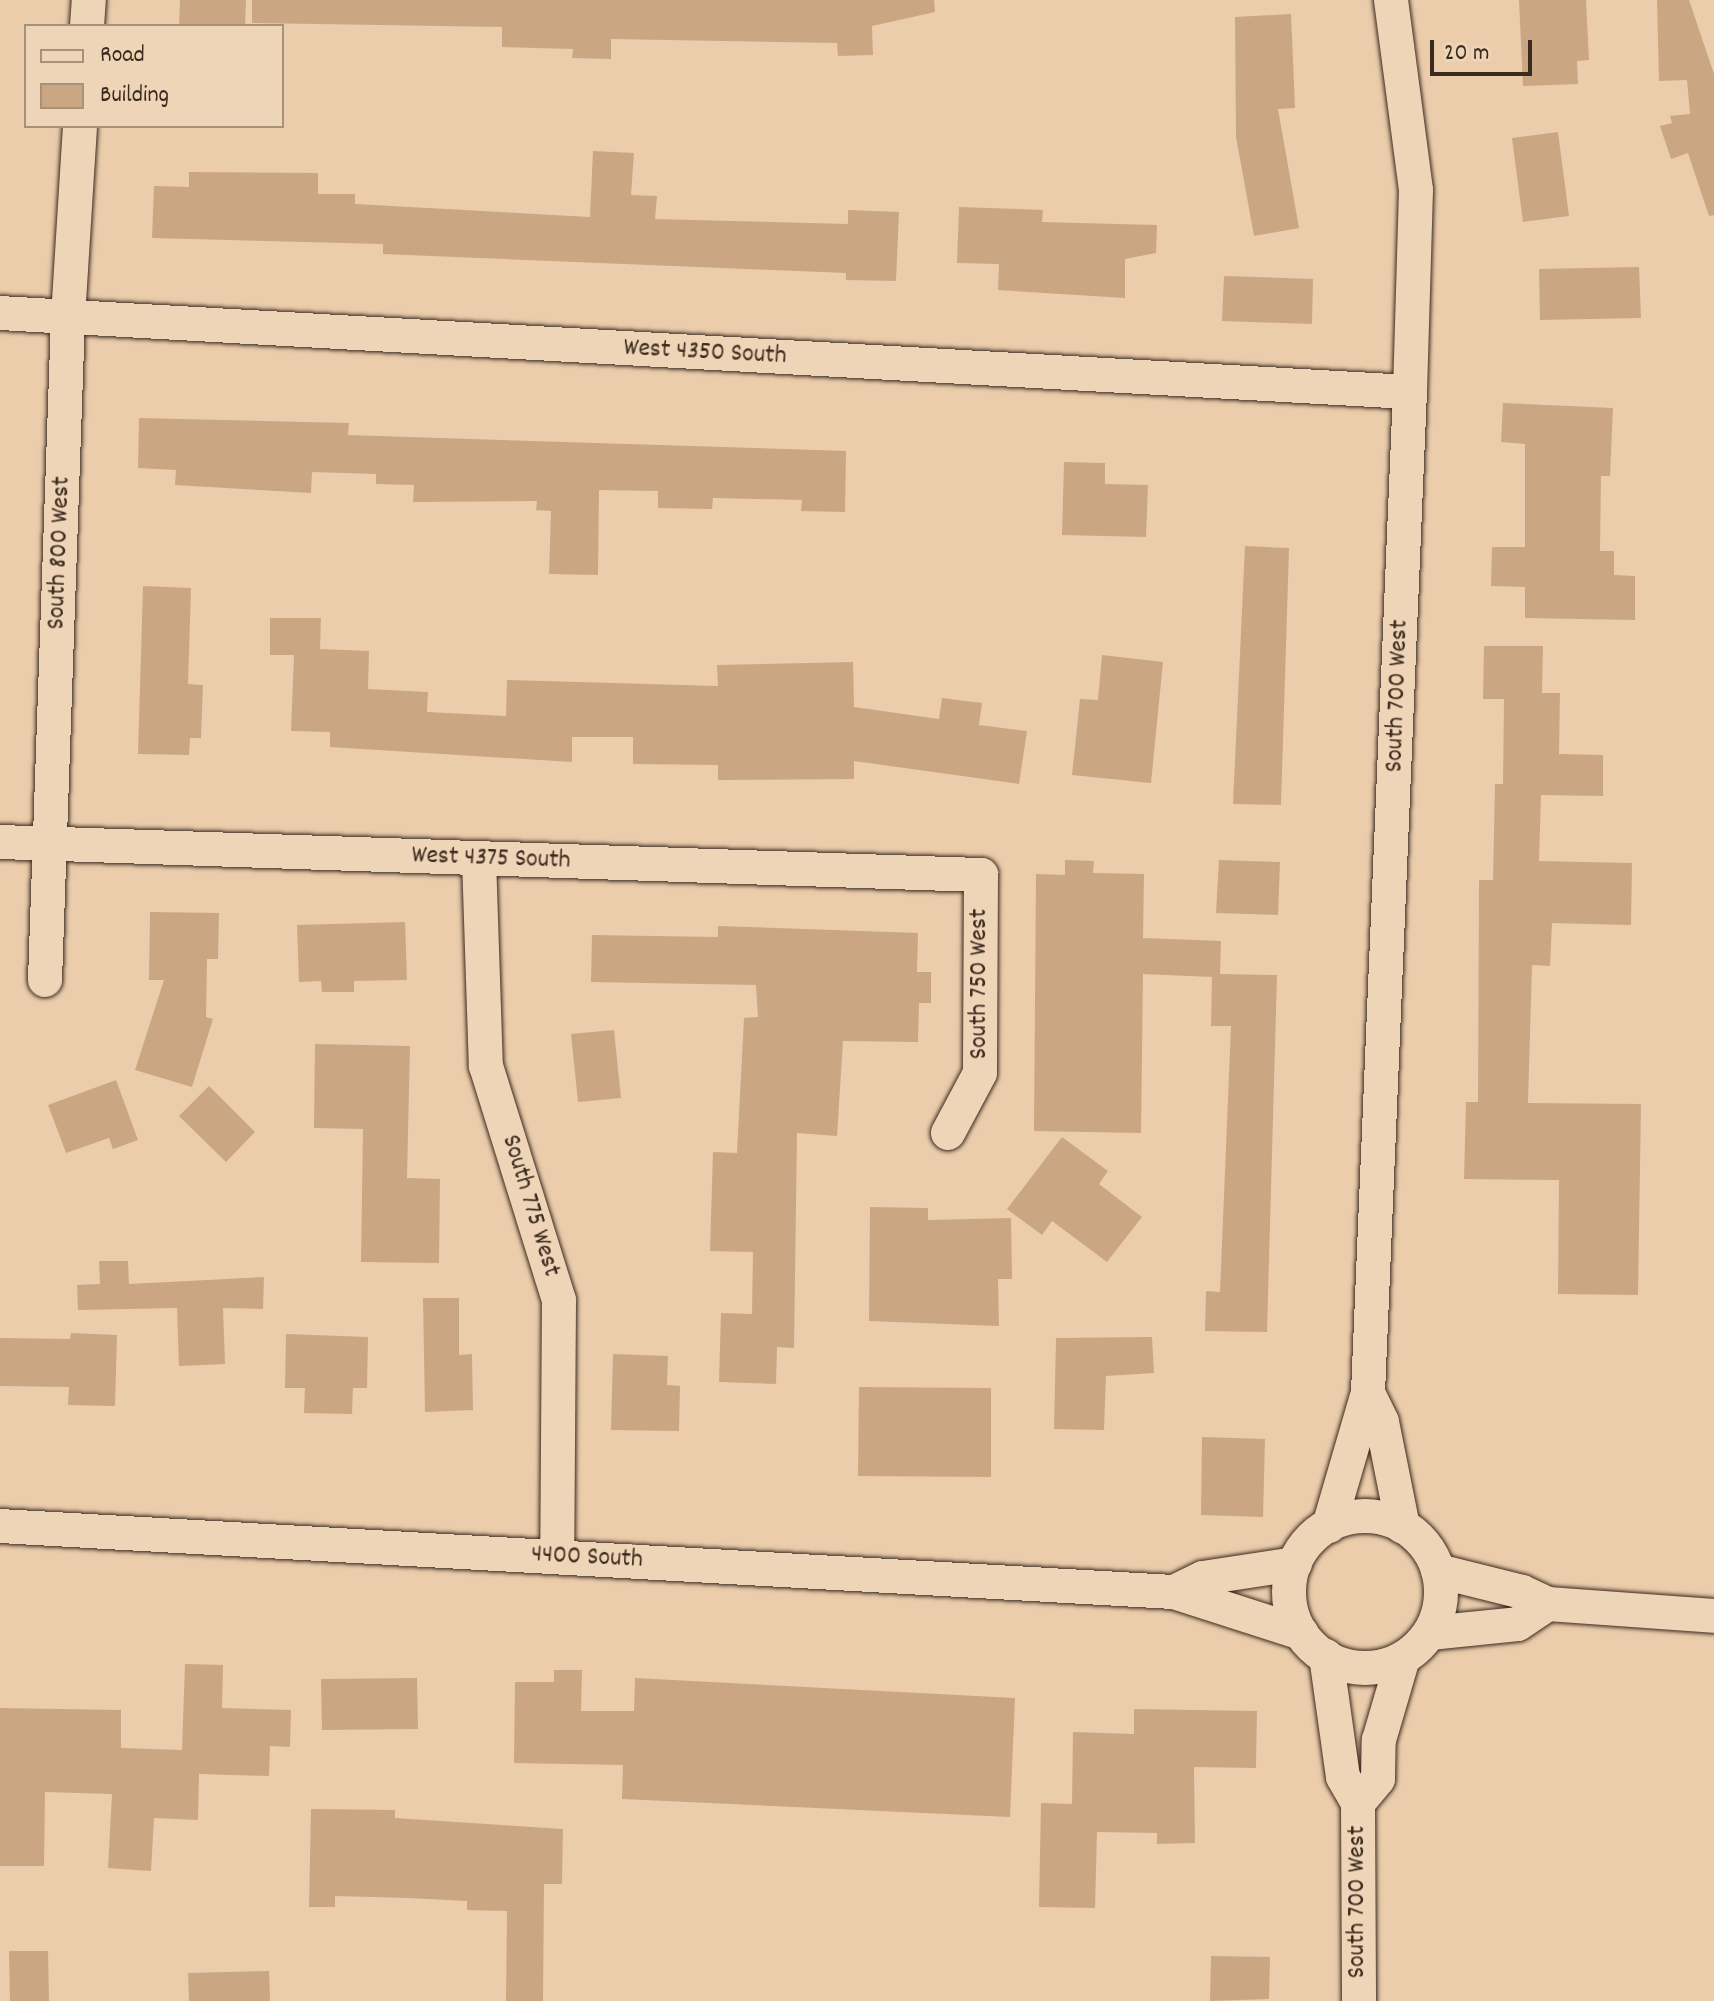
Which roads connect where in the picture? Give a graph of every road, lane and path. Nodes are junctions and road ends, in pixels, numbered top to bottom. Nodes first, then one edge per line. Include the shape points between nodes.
1 (89, 0) edge
2 (1391, 0) edge
3 (87, 24) edge
4 (80, 128) edge
5 (0, 313) edge
6 (68, 317) junction
7 (1410, 392) junction
8 (0, 842) edge
9 (50, 845) junction
10 (479, 859) junction
11 (981, 875) joint
12 (45, 980) dead end
13 (948, 1133) dead end
14 (1368, 1393) junction
15 (0, 1526) edge
16 (1329, 1526) junction
17 (1403, 1527) junction
18 (557, 1556) junction
19 (1295, 1564) junction
20 (1438, 1571) junction
21 (1174, 1592) junction
22 (1548, 1604) junction
23 (1714, 1616) edge
24 (1302, 1633) junction
25 (1430, 1633) junction
26 (1326, 1656) junction
27 (1403, 1658) junction
28 (1358, 1803) junction
29 (1359, 2001) edge

1 - 3 street
2 - 7 street, South 700 West via 1416,190
4 - 6 street, South 800 West
5 - 6 street, West 4350 South
6 - 7 street, West 4350 South
6 - 9 street, South 800 West
7 - 14 street, South 700 West
8 - 9 street, West 4375 South
9 - 10 street, West 4375 South
9 - 12 street, South 800 West
10 - 11 street, West 4375 South
10 - 18 street, South 775 West via 486,1066 559,1300
11 - 13 street, South 750 West via 980,1073
14 - 16 street, South 700 West
14 - 17 street, South 700 West via 1382,1422
15 - 18 street, 4400 South
16 - 17 street via 1365,1516
16 - 19 street via 1316,1533
17 - 20 street via 1432,1554
18 - 21 street, 4400 South
19 - 21 street via 1203,1578
19 - 24 street via 1287,1606
20 - 22 street via 1522,1592
20 - 25 street via 1441,1606
21 - 24 street
22 - 23 street
22 - 25 street via 1518,1624
24 - 26 street
25 - 27 street
26 - 27 street via 1352,1669 1376,1669
26 - 28 street, South 700 West via 1343,1777
27 - 28 street, South 700 West via 1379,1740 1378,1779
28 - 29 street, South 700 West

